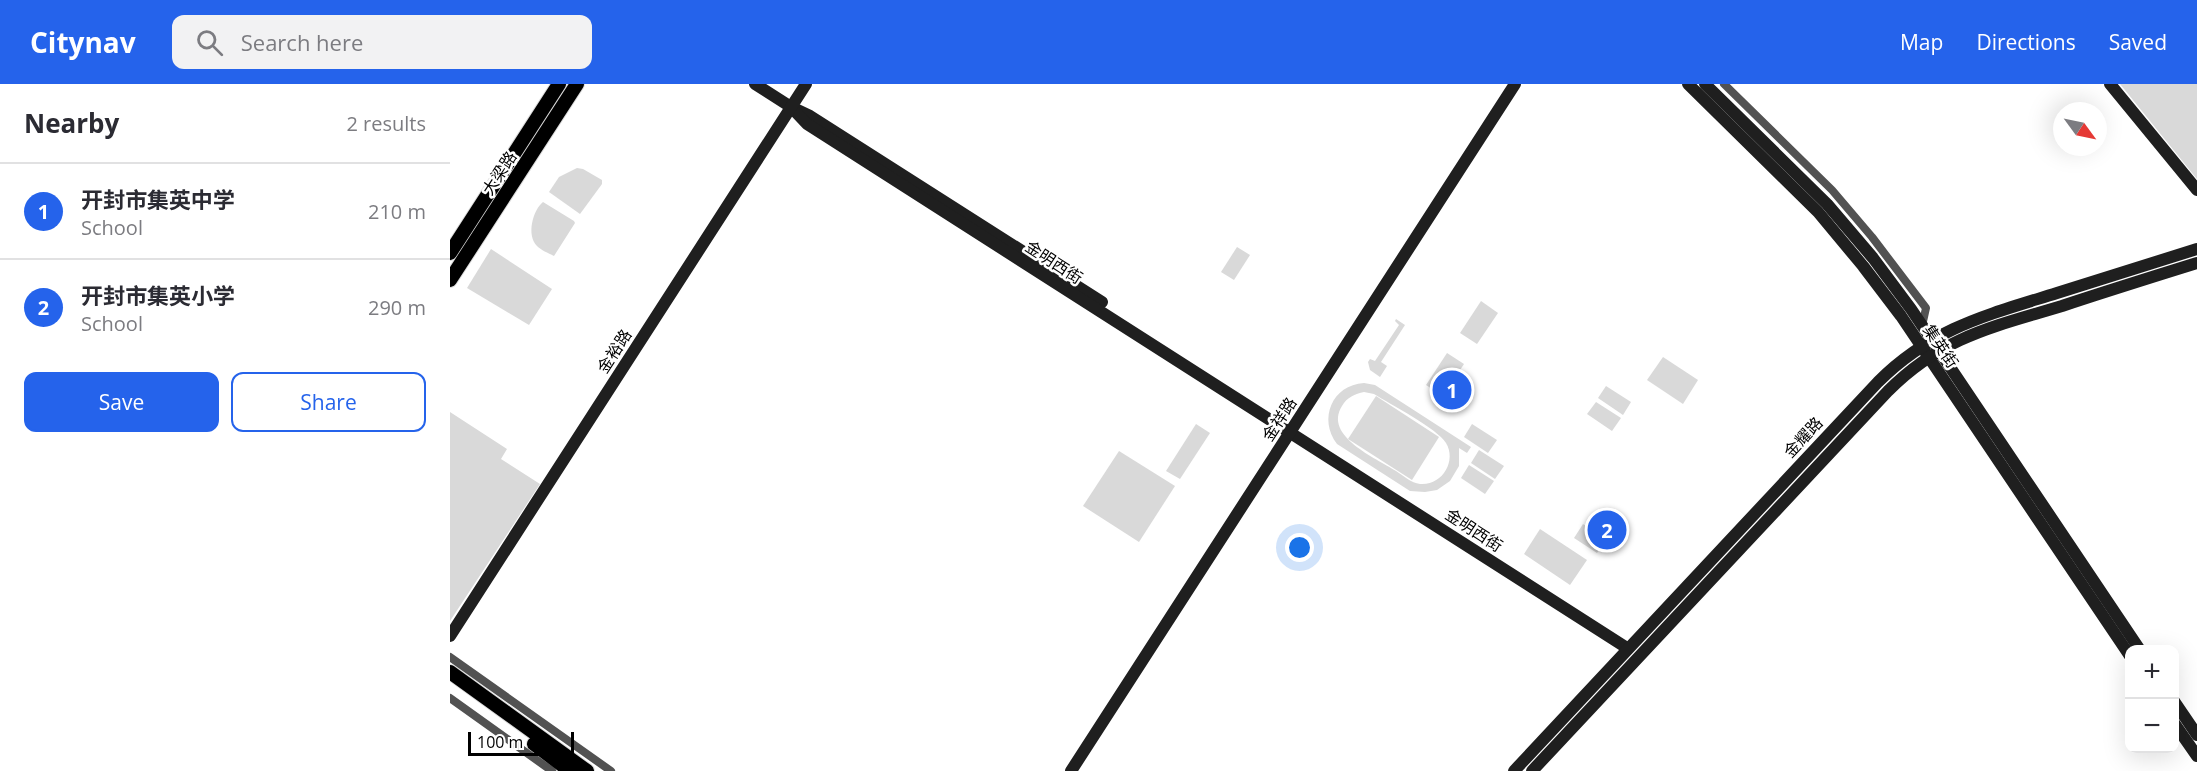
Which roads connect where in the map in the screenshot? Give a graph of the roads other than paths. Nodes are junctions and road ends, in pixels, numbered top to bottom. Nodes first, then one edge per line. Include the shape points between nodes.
1 (559, 84) edge
2 (577, 84) edge
3 (755, 84) edge
4 (806, 84) edge
5 (1505, 84) edge
6 (1515, 84) edge
7 (1688, 84) edge
8 (1705, 84) edge
9 (1724, 84) edge
10 (2110, 84) edge
11 (791, 107) junction
12 (2197, 190) edge
13 (2197, 249) edge
14 (450, 253) edge
15 (2197, 263) edge
16 (450, 280) edge
17 (1922, 326) junction
18 (1926, 342) junction
19 (1934, 353) junction
20 (1288, 429) junction
21 (450, 636) edge
22 (2137, 645) edge
23 (1627, 648) junction
24 (2125, 648) edge
25 (450, 657) edge
26 (450, 672) edge
27 (450, 684) edge
28 (450, 698) edge
29 (2179, 707) edge
30 (2179, 729) edge
31 (2197, 735) edge
32 (2197, 756) edge
33 (552, 771) edge
34 (570, 771) edge
35 (587, 771) edge
36 (611, 771) edge
37 (1061, 771) edge
38 (1071, 771) edge
39 (1514, 771) edge
40 (1532, 771) edge

1 - 14 main road, 大梁路
2 - 16 main road, 大梁路
3 - 11 street, 金明西街
4 - 11 street, 金裕路
5 - 20 street, 金祥路
6 - 20 street, 金祥路
7 - 18 street, 集英街 via 1818,212
8 - 17 street, 集英街 via 1827,204 1873,258
9 - 17 street via 1832,190 1872,237 1926,308
10 - 12 street
11 - 20 street, 金明西街 via 1155,336 1274,414
11 - 21 street, 金裕路
13 - 18 street, 金耀路 via 1978,318
15 - 19 street, 金耀路 via 1982,330
17 - 18 street, 集英街
18 - 19 street, 集英街
18 - 23 street, 金耀路 via 1878,382
19 - 22 street, 集英街
19 - 24 street, 集英街
19 - 40 street, 金耀路 via 1888,391
20 - 23 street, 金明西街
20 - 37 street, 金祥路
20 - 38 street, 金祥路
23 - 39 street, 金耀路
25 - 36 street
26 - 35 main road
27 - 34 main road
28 - 33 street
29 - 31 street
30 - 32 street

